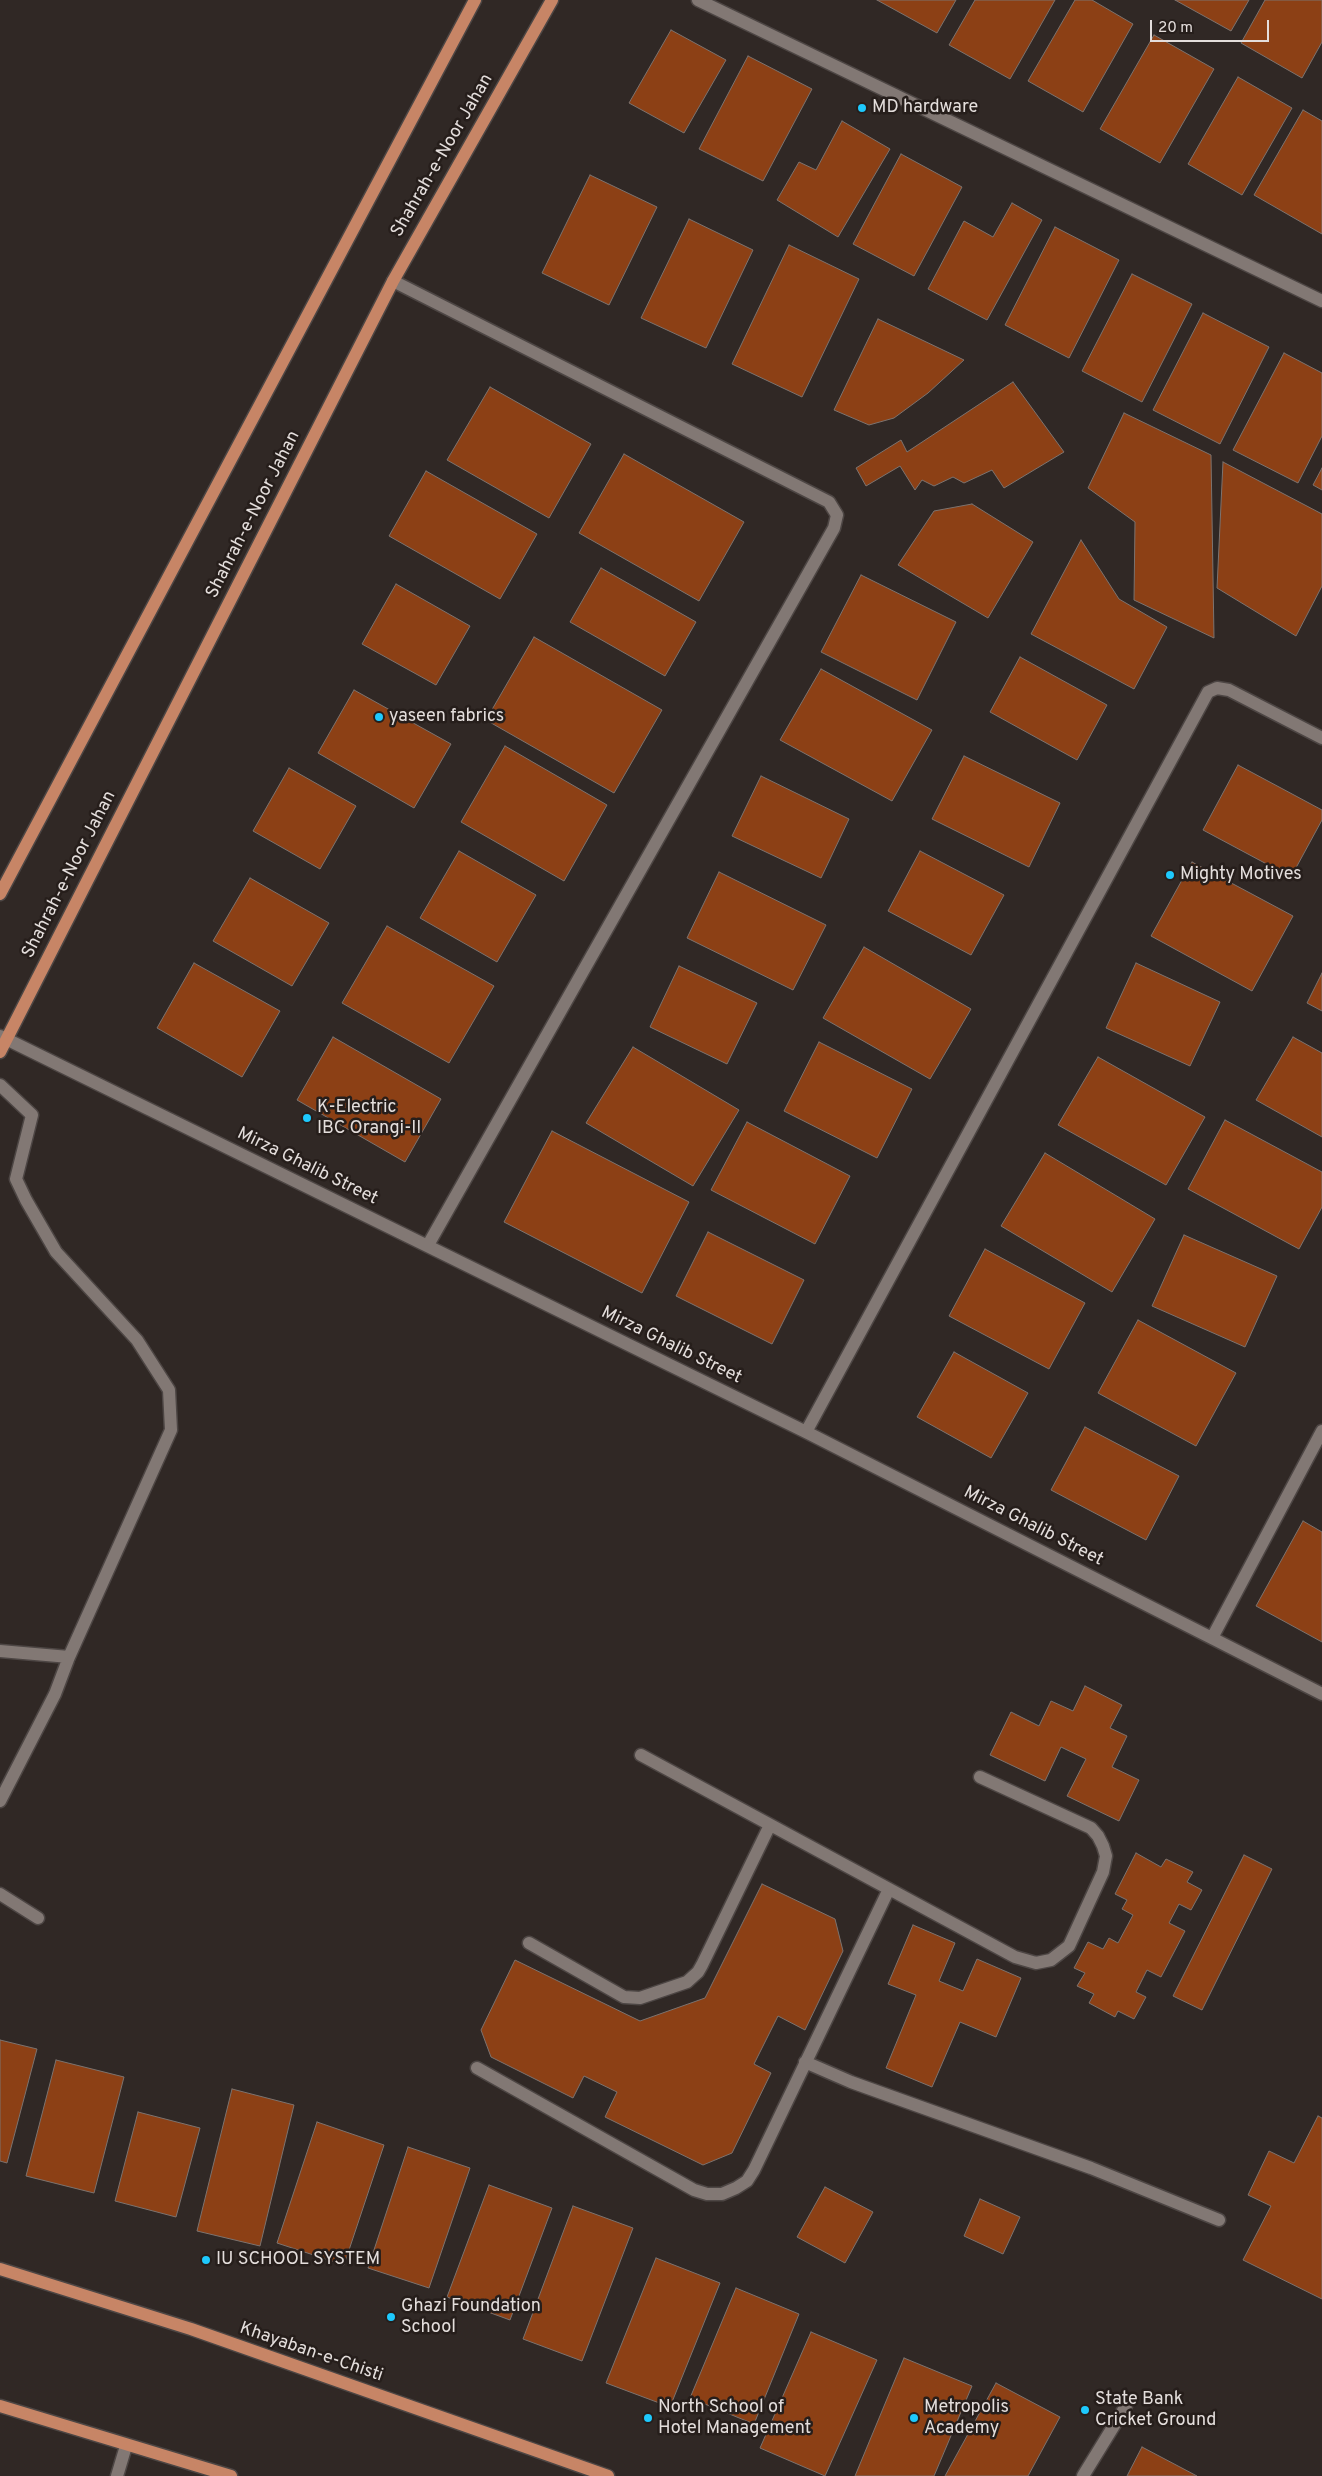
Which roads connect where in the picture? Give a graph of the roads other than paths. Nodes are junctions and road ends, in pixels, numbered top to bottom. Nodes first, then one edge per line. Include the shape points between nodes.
1 (475, 0) edge
2 (552, 0) edge
3 (698, 0) edge
4 (393, 281) junction
5 (1322, 302) edge
6 (1322, 738) edge
7 (0, 894) edge
8 (3, 1038) edge
9 (0, 1052) edge
10 (0, 1084) edge
11 (428, 1245) junction
12 (1322, 1430) edge
13 (806, 1432) junction
14 (1212, 1638) junction
15 (0, 1651) edge
16 (69, 1657) junction
17 (1322, 1694) edge
18 (641, 1756) dead end
19 (980, 1777) dead end
20 (0, 1801) edge
21 (770, 1825) junction
22 (889, 1889) junction
23 (0, 1894) edge
24 (38, 1918) dead end
25 (529, 1943) dead end
26 (805, 2062) junction
27 (477, 2068) dead end
28 (1219, 2220) dead end
29 (0, 2269) edge
30 (0, 2406) edge
31 (1126, 2406) dead end
32 (126, 2446) junction
33 (117, 2476) edge
34 (231, 2476) edge
35 (608, 2476) edge
36 (1083, 2476) edge

1 - 7 main road
2 - 4 main road, Shahrah-e-Noor Jahan
3 - 5 street
4 - 8 main road, Shahrah-e-Noor Jahan
4 - 11 street via 829,502 837,515 834,528
6 - 13 street via 1229,690 1217,688 1208,692
8 - 9 main road, Shahrah-e-Noor Jahan
8 - 11 street, Mirza Ghalib Street
10 - 16 street via 32,1115 16,1179 26,1200 56,1252 137,1340 169,1390 171,1430
11 - 13 street, Mirza Ghalib Street
12 - 14 street
13 - 14 street, Mirza Ghalib Street
14 - 17 street, Mirza Ghalib Street
15 - 16 street
16 - 20 street via 55,1694
18 - 21 street
19 - 22 street via 1091,1828 1098,1836 1106,1856 1103,1872 1069,1946 1050,1960 1036,1962 1015,1957
21 - 22 street
21 - 25 street via 698,1972 687,1982 640,1998 624,1997
22 - 26 street
23 - 24 street
26 - 27 street via 754,2170 746,2181 722,2194 694,2190
26 - 28 street via 1091,2168
29 - 35 main road, Khayaban-e-Chisti via 191,2329
30 - 32 main road
31 - 36 street
32 - 33 street
32 - 34 main road

